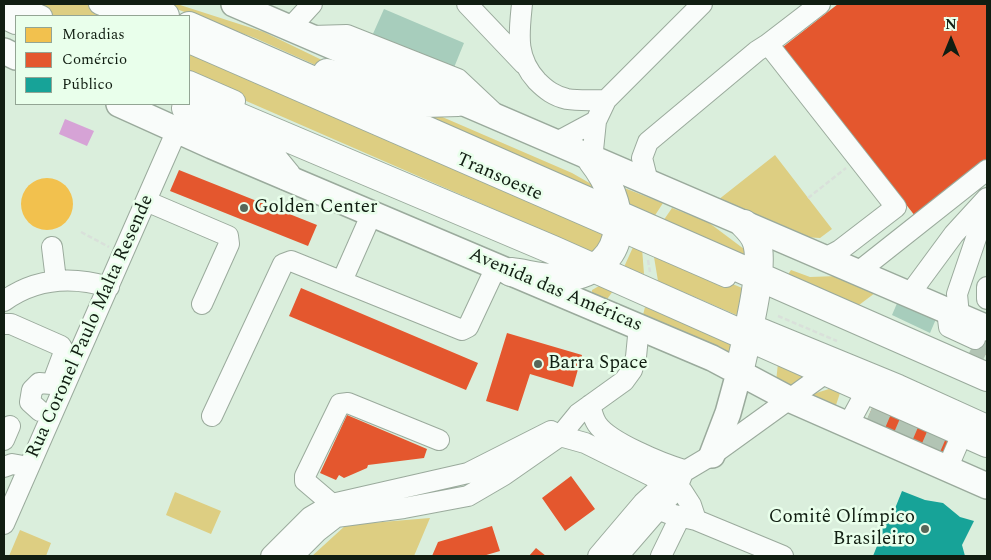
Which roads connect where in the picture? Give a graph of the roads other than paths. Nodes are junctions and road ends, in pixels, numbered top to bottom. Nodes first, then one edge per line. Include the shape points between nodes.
1 (13, 4) edge
2 (99, 4) edge
3 (136, 4) edge
4 (234, 4) edge
5 (312, 4) edge
6 (468, 4) edge
7 (522, 4) edge
8 (702, 4) edge
9 (820, 4) edge
10 (40, 15) edge
11 (126, 15) edge
12 (163, 15) edge
13 (190, 26) edge
14 (299, 32) junction
15 (219, 39) junction
16 (190, 43) edge
17 (768, 44) junction
18 (524, 64) junction
19 (190, 81) edge
20 (190, 96) edge
21 (606, 100) junction
22 (458, 102) junction
23 (124, 105) edge
24 (178, 117) edge
25 (500, 120) junction
26 (596, 121) junction
27 (555, 143) junction
28 (592, 160) junction
29 (987, 170) edge
30 (287, 176) joint
31 (648, 182) junction
32 (987, 198) edge
33 (146, 201) junction
34 (372, 213) junction
35 (986, 216) edge
36 (617, 223) junction
37 (744, 224) junction
38 (52, 247) dead end
39 (825, 258) junction
40 (597, 264) junction
41 (504, 268) junction
42 (858, 272) junction
43 (56, 280) junction
44 (342, 281) junction
45 (756, 283) junction
46 (109, 287) junction
47 (987, 287) edge
48 (910, 295) junction
49 (987, 299) edge
50 (4, 300) edge
51 (202, 304) dead end
52 (953, 314) junction
53 (4, 324) edge
54 (755, 325) junction
55 (639, 326) junction
56 (975, 339) edge
57 (925, 355) junction
58 (739, 372) junction
59 (827, 372) junction
60 (986, 386) edge
61 (789, 399) junction
62 (590, 405) junction
63 (862, 408) junction
64 (212, 416) dead end
65 (560, 436) junction
66 (962, 439) edge
67 (439, 440) dead end
68 (987, 443) edge
69 (712, 455) junction
70 (17, 466) edge
71 (675, 480) junction
72 (987, 486) edge
73 (7, 495) edge
74 (332, 504) junction
75 (650, 506) junction
76 (688, 518) junction
77 (4, 524) edge
78 (755, 551) edge
79 (271, 556) edge
80 (293, 556) edge
81 (598, 556) edge
82 (618, 556) edge
83 (662, 556) edge
84 (783, 556) edge

1 - 10 street
2 - 11 street
3 - 12 highway
4 - 14 main road
5 - 14 street
6 - 18 street
7 - 18 street via 519,32
8 - 21 street
9 - 17 street
13 - 15 highway
14 - 22 main road
14 - 25 street via 347,35 458,79
15 - 22 highway via 245,40 324,72 376,85 424,103
15 - 36 highway
16 - 36 street, Transoeste
17 - 31 street via 648,142 642,158
17 - 39 street via 896,207
18 - 21 street via 552,94 568,99
19 - 40 street, Transoeste
20 - 40 highway, Avenida das Américas
21 - 26 street
22 - 25 main road
23 - 24 main road
24 - 30 highway via 269,154
24 - 33 street, Rua Coronel Paulo Malta Resende
25 - 27 main road
26 - 27 street
26 - 28 street
27 - 28 main road
28 - 31 main road
28 - 36 highway via 606,180
29 - 42 street
30 - 34 main road, Avenida das Américas
31 - 37 main road
32 - 48 street via 954,234
33 - 46 street, Rua Coronel Paulo Malta Resende
33 - 51 street via 228,236 229,244
34 - 41 main road, Avenida das Américas
34 - 44 street
35 - 52 street via 957,294
36 - 40 highway via 617,243
36 - 45 highway
37 - 39 main road
37 - 45 highway via 757,243
38 - 43 street
39 - 42 main road
40 - 41 highway via 567,278
40 - 54 highway, Avenida das Américas
41 - 44 street via 468,327 458,330
41 - 55 main road, Avenida das Américas
42 - 48 main road
43 - 46 street via 85,280
43 - 50 street via 17,291
44 - 64 street via 291,262 283,264
45 - 54 highway
45 - 57 highway
45 - 57 street via 807,319 902,354
46 - 70 street, Rua Coronel Paulo Malta Resende
47 - 49 street
48 - 52 main road
52 - 56 main road
53 - 70 street via 11,324 65,350 52,384 38,383 32,390 30,402 40,411
54 - 58 highway
54 - 59 highway, Avenida das Américas
54 - 66 street via 788,338 800,335 891,376
55 - 58 main road, Avenida das Américas
55 - 62 street via 632,370 624,381
56 - 57 street
57 - 60 highway
58 - 61 main road, Avenida das Américas
58 - 69 main road
59 - 61 street
59 - 63 highway, Avenida das Américas
61 - 63 main road, Avenida das Américas
61 - 69 street
62 - 65 street
62 - 71 street via 598,425 610,436 648,456
63 - 66 highway, Avenida das Américas
63 - 66 main road, Avenida das Américas
65 - 71 street
65 - 74 street via 552,430 468,473
65 - 80 street via 468,496 336,517
66 - 68 highway, Avenida das Américas
66 - 72 main road, Avenida das Américas
67 - 74 street via 348,402 340,404 305,476 305,481
69 - 71 street
70 - 73 street, Rua Coronel Paulo Malta Resende
71 - 75 street
71 - 76 street via 686,496
73 - 77 street, Rua Coronel Paulo Malta Resende
74 - 79 street via 310,517
75 - 76 street
75 - 81 street
75 - 82 street
76 - 78 street
76 - 83 street
78 - 84 street

